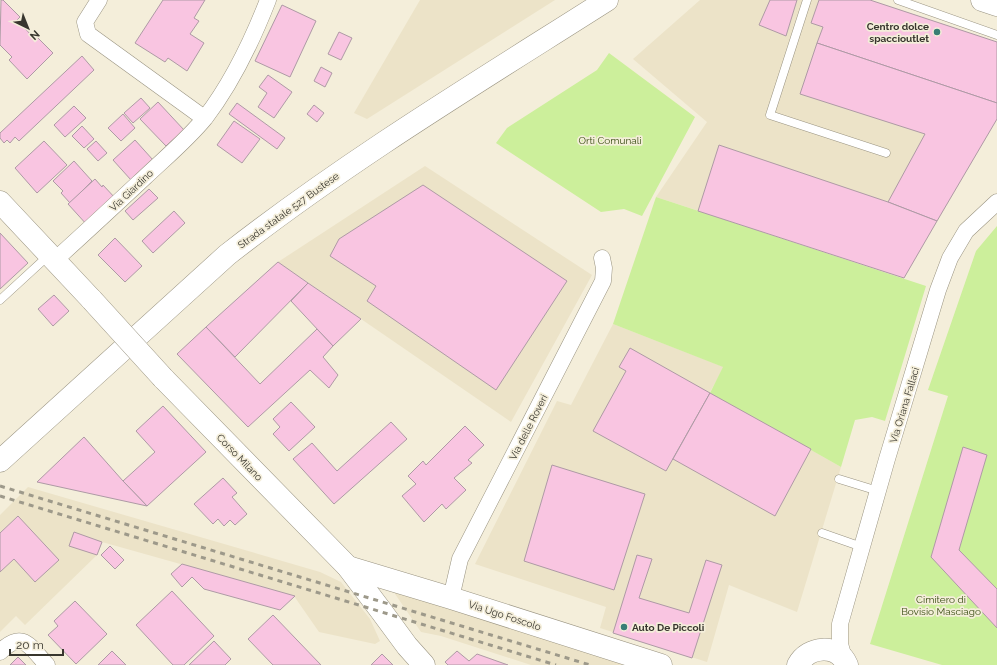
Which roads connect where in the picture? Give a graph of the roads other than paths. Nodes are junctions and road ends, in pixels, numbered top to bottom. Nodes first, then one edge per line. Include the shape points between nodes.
1 (100, 0) edge
2 (268, 0) edge
3 (607, 0) edge
4 (807, 0) edge
5 (898, 0) edge
6 (982, 0) edge
7 (997, 5) edge
8 (997, 35) edge
9 (204, 118) junction
10 (886, 153) dead end
11 (0, 202) edge
12 (997, 202) edge
13 (52, 257) junction
14 (602, 258) dead end
15 (0, 300) edge
16 (0, 461) edge
17 (840, 479) dead end
18 (878, 491) junction
19 (822, 533) dead end
20 (862, 547) junction
21 (348, 567) junction
22 (451, 598) junction
23 (840, 624) junction
24 (3, 649) edge
25 (815, 650) junction
26 (846, 664) edge
27 (47, 665) edge
28 (424, 665) edge
29 (661, 665) edge
30 (798, 665) edge

1 - 9 street via 85,22 88,34
2 - 9 street, Via Giardino via 232,77
3 - 16 street, Strada statale 527 Bustese via 433,110 266,225 227,255
4 - 10 lane via 770,115
5 - 8 lane
6 - 7 street
9 - 13 street, Via Giardino via 176,148
11 - 13 street, Corso Milano
12 - 18 street, Via Oriana Fallaci via 966,231 950,258 938,290
13 - 15 lane
13 - 21 street, Corso Milano, bridge via 163,378
14 - 22 street, Via delle Roveri via 603,281 460,559
17 - 18 lane
18 - 20 street, Via Oriana Fallaci
19 - 20 lane
20 - 23 street, Via Oriana Fallaci
21 - 22 street, Via Ugo Foscolo
21 - 28 street, Corso Milano via 406,646
22 - 29 street, Via Ugo Foscolo
23 - 25 street, Via Oriana Fallaci
23 - 26 street, Via Oriana Fallaci via 840,644
24 - 27 street via 20,640 28,644
25 - 26 street via 832,651
25 - 30 street via 807,654

